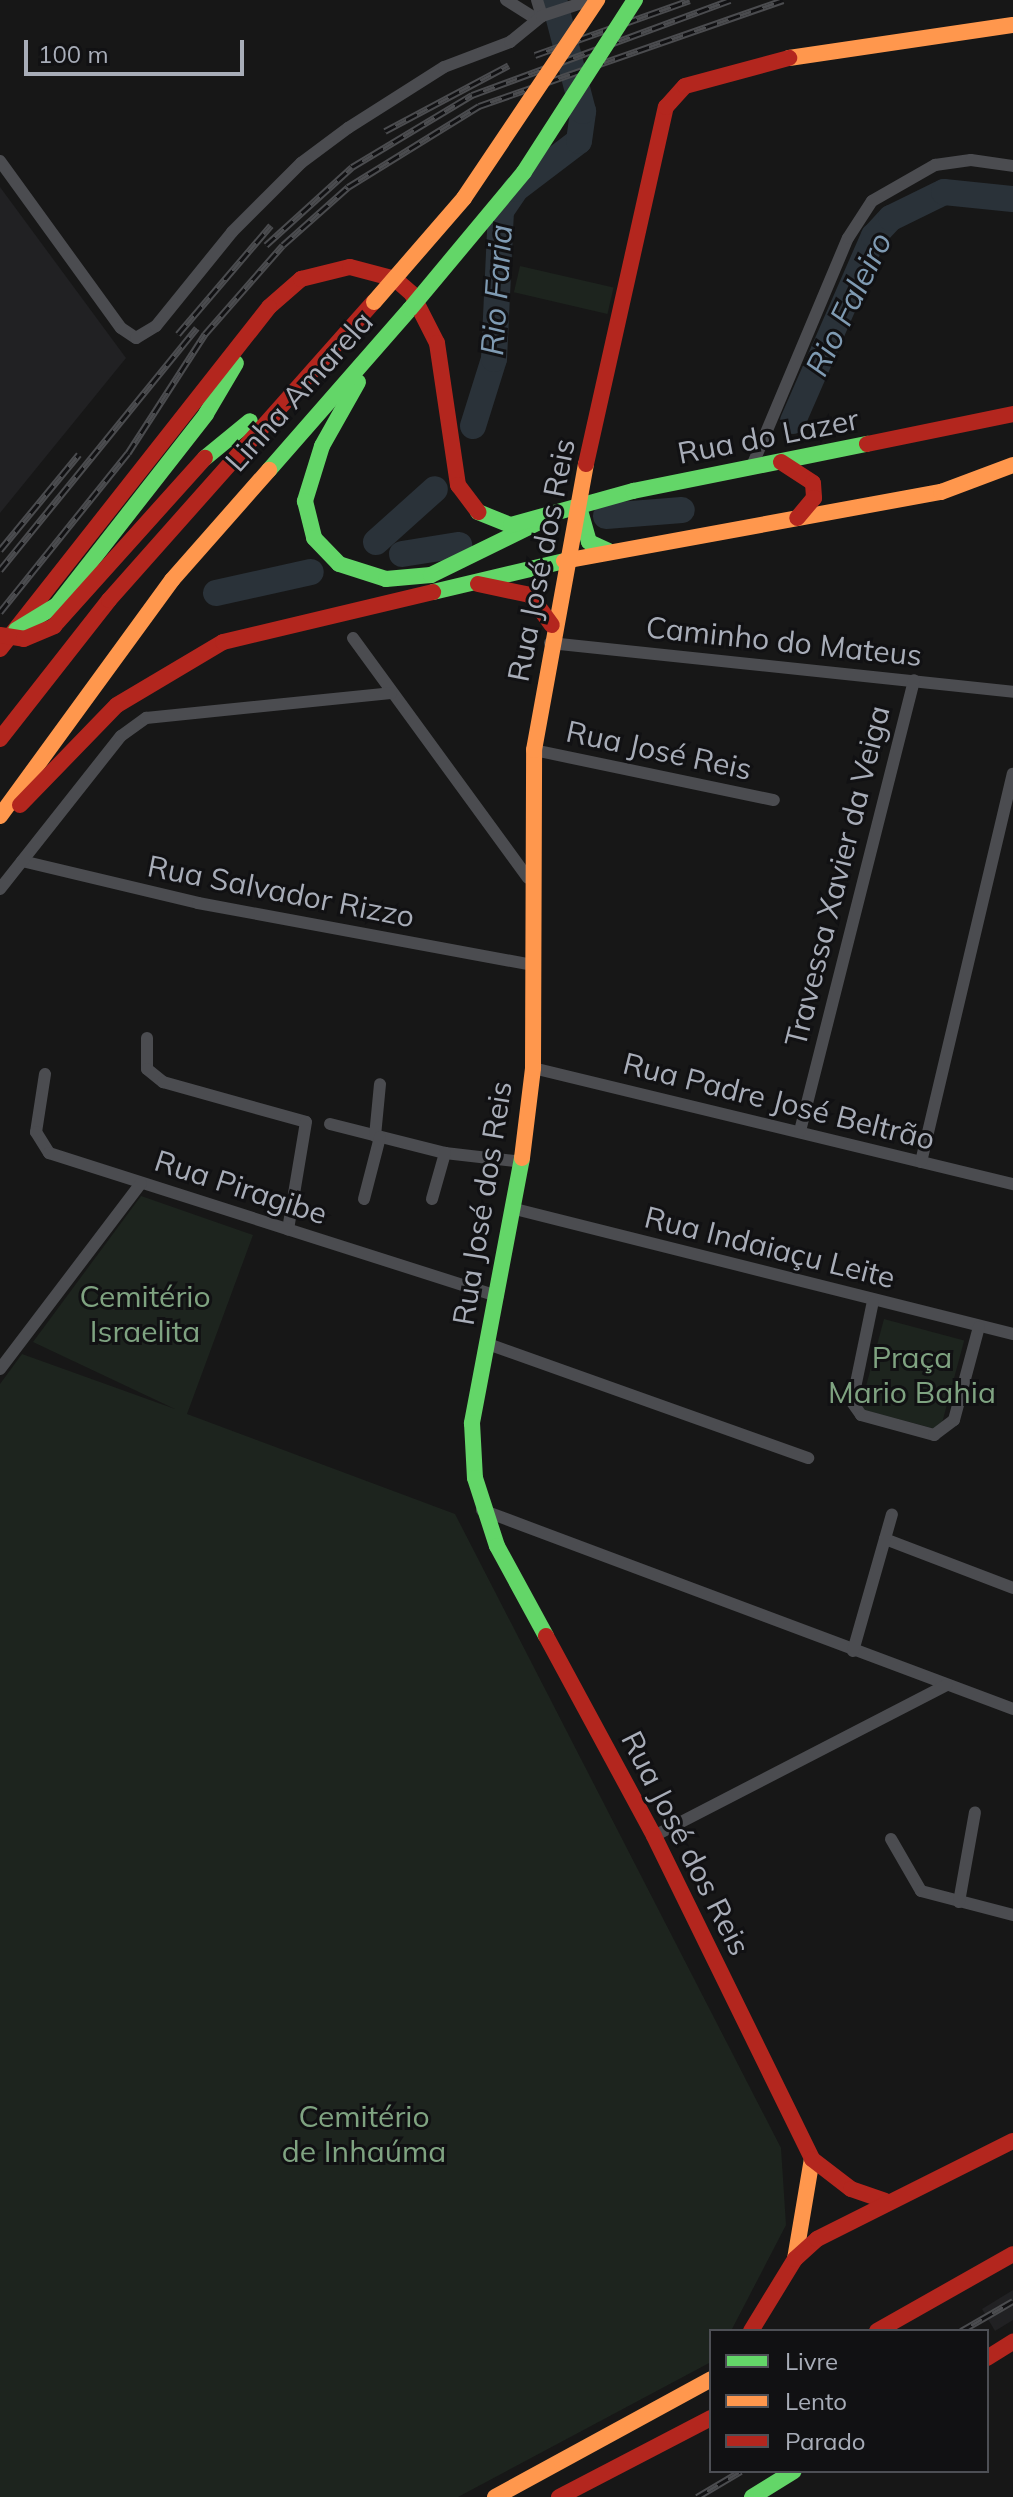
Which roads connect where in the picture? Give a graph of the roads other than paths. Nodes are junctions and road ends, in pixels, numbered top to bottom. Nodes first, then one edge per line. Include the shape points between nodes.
1 (506, 0) edge
2 (537, 0) edge
3 (591, 0) edge
4 (597, 0) edge
5 (635, 0) edge
6 (555, 11) edge
7 (1013, 25) edge
8 (0, 161) edge
9 (1013, 166) edge
10 (269, 307) junction
11 (372, 353) junction
12 (316, 366) junction
13 (1013, 414) edge
14 (778, 461) junction
15 (1013, 465) edge
16 (752, 466) junction
17 (579, 507) junction
18 (796, 519) junction
19 (537, 523) junction
20 (608, 551) junction
21 (564, 561) junction
22 (469, 582) junction
23 (552, 625) junction
24 (0, 634) edge
25 (353, 638) dead end
26 (550, 643) junction
27 (0, 649) edge
28 (914, 680) junction
29 (1013, 692) edge
30 (391, 693) junction
31 (0, 739) edge
32 (534, 750) junction
33 (1013, 774) edge
34 (774, 800) dead end
35 (0, 816) edge
36 (0, 826) edge
37 (22, 861) junction
38 (528, 878) junction
39 (0, 889) edge
40 (532, 965) junction
41 (147, 1038) dead end
42 (533, 1068) junction
43 (45, 1074) dead end
44 (380, 1084) dead end
45 (330, 1124) dead end
46 (800, 1131) junction
47 (378, 1136) junction
48 (445, 1153) junction
49 (523, 1162) junction
50 (921, 1162) junction
51 (141, 1183) junction
52 (1013, 1184) edge
53 (364, 1199) dead end
54 (432, 1199) dead end
55 (515, 1209) junction
56 (288, 1229) junction
57 (498, 1296) junction
58 (873, 1301) junction
59 (979, 1327) junction
60 (1013, 1334) edge
61 (488, 1344) junction
62 (0, 1369) edge
63 (808, 1458) dead end
64 (482, 1510) junction
65 (892, 1514) dead end
66 (885, 1539) junction
67 (1013, 1588) edge
68 (853, 1651) junction
69 (946, 1685) junction
70 (1013, 1709) edge
71 (975, 1812) dead end
72 (654, 1836) junction
73 (891, 1839) dead end
74 (959, 1902) junction
75 (1013, 1915) edge
76 (1013, 2141) edge
77 (812, 2159) junction
78 (885, 2201) junction
79 (1013, 2254) edge
80 (795, 2259) junction
81 (769, 2301) junction
82 (752, 2329) edge
83 (768, 2329) edge
84 (881, 2329) edge
85 (1013, 2342) edge
86 (989, 2357) edge
87 (709, 2380) edge
88 (709, 2419) edge
89 (791, 2473) edge
90 (495, 2497) edge
91 (559, 2497) edge
92 (752, 2497) edge

1 - 6 street
2 - 6 street
3 - 6 street
4 - 12 main road, Linha Amarela, bridge via 464,198
5 - 11 main road, Linha Amarela, bridge via 524,172
6 - 8 street via 510,42 387,100 301,163 232,232 156,326 136,338 121,328
7 - 17 main road, Rua José dos Reis via 811,52 699,79 673,94
9 - 16 street via 971,160 935,165 872,201 848,238
10 - 19 main road via 301,279 328,270 371,270 395,279 425,308 437,343 450,466 466,498 494,522
10 - 24 main road, bridge via 206,414 57,605 30,625
10 - 27 main road
11 - 19 main road, Rua do Lazer via 310,474 308,521 326,553 369,577 405,579 454,565
11 - 35 main road, Linha Amarela via 172,580
12 - 24 main road, bridge via 205,458 54,626 24,639
12 - 31 main road, Linha Amarela via 109,600
13 - 14 main road, Rua do Lazer
14 - 16 main road, Rua do Lazer
14 - 18 main road via 813,483 814,498
15 - 18 main road via 941,492
16 - 17 main road, Rua do Lazer
17 - 19 main road, Rua do Lazer
17 - 20 main road via 589,542
17 - 21 main road, Rua José dos Reis
18 - 20 main road
20 - 21 main road
21 - 22 main road
21 - 23 main road, Rua José dos Reis
22 - 23 main road via 530,595
22 - 36 main road via 223,642 182,661 117,705
23 - 26 main road, Rua José dos Reis
25 - 30 street
26 - 28 street, Caminho do Mateus
26 - 32 main road, Rua José dos Reis
28 - 29 street, Caminho do Mateus
28 - 46 street, Travessa Xavier da Veiga
30 - 37 street via 146,718 121,736
30 - 38 street
32 - 34 street, Rua José Reis
32 - 38 main road, Rua José dos Reis
33 - 50 street
37 - 39 street
37 - 40 street, Rua Salvador Rizzo via 198,903
38 - 40 main road, Rua José dos Reis
40 - 42 main road, Rua José dos Reis
41 - 56 street via 147,1069 163,1082 306,1122
42 - 46 street, Rua Padre José Beltrão
42 - 49 main road, Rua José dos Reis
43 - 51 street, Rua Piragibe via 36,1132 49,1153
44 - 47 street
45 - 47 street
46 - 50 street, Rua Padre José Beltrão
47 - 48 street
47 - 53 street
48 - 49 street
48 - 54 street
49 - 55 main road, Rua José dos Reis
50 - 52 street, Rua Padre José Beltrão
51 - 56 street, Rua Piragibe
51 - 62 street
55 - 57 main road, Rua José dos Reis
55 - 58 street, Rua Indaiaçu Leite
56 - 57 street, Rua Piragibe
57 - 61 main road, Rua José dos Reis
58 - 59 street, Rua Indaiaçu Leite
58 - 59 street via 852,1402 861,1415 934,1435 954,1420
59 - 60 street, Rua Indaiaçu Leite
61 - 63 street
61 - 64 main road, Rua José dos Reis via 472,1423
64 - 68 street
64 - 72 main road, Rua José dos Reis
65 - 66 street
66 - 67 street
66 - 68 street
68 - 69 street
69 - 70 street
69 - 72 street
71 - 74 street
72 - 77 main road, Rua José dos Reis
73 - 74 street via 921,1891
74 - 75 street
76 - 78 main road
77 - 78 main road, Rua José dos Reis via 843,2185
77 - 80 main road
78 - 80 main road
79 - 84 main road
80 - 81 main road
81 - 82 main road
81 - 83 main road
85 - 86 main road
87 - 90 main road
88 - 91 main road
89 - 92 main road

